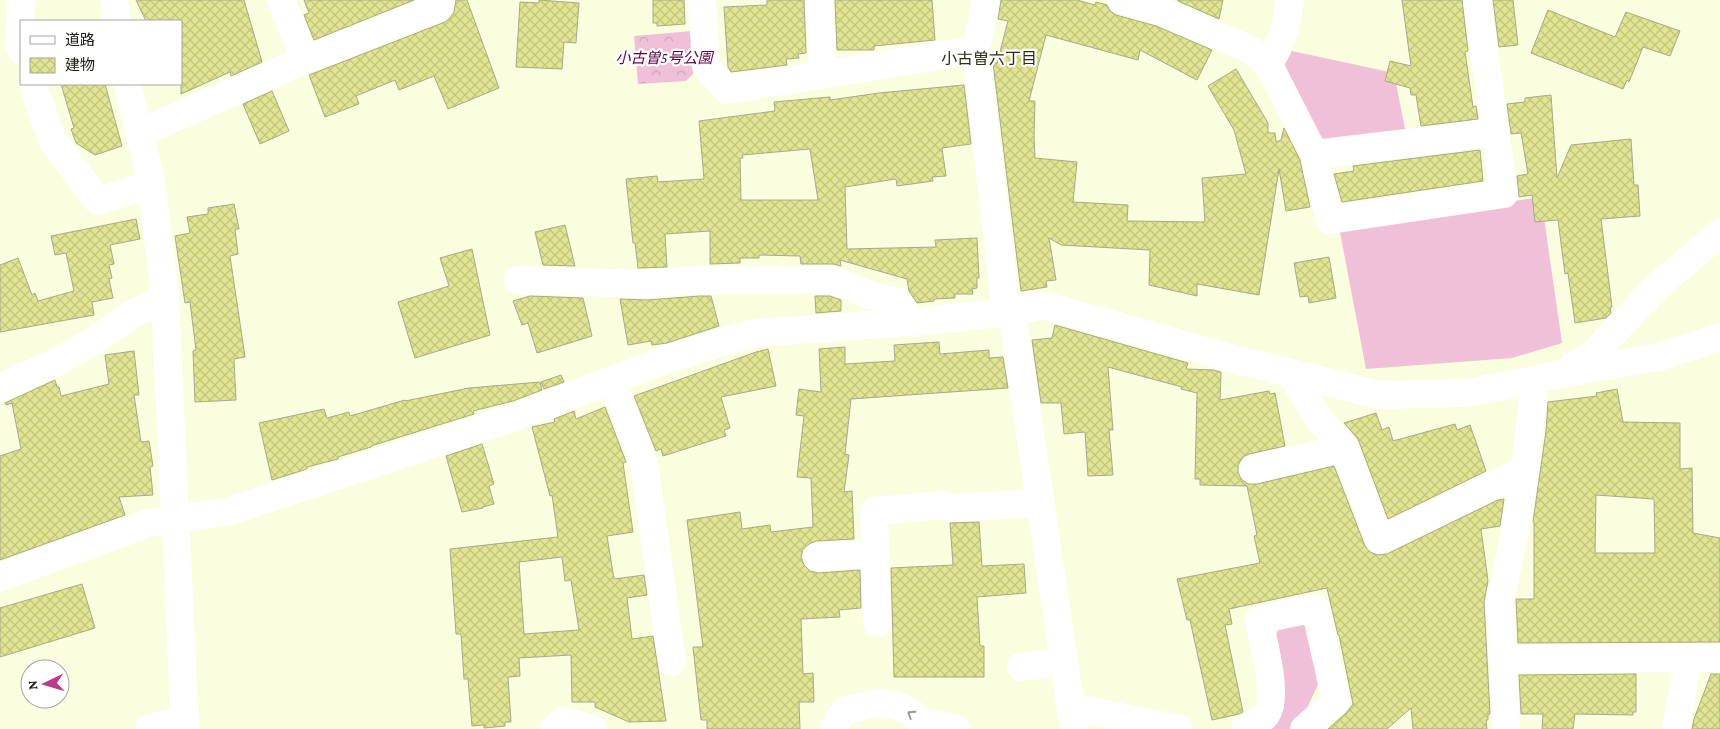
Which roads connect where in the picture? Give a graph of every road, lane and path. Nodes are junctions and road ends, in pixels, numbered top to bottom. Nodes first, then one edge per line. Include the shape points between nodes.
1 (21, 0) edge
2 (114, 0) edge
3 (281, 0) edge
4 (441, 0) edge
5 (702, 0) edge
6 (819, 0) edge
7 (986, 0) edge
8 (1121, 0) edge
9 (1290, 0) edge
10 (1477, 0) edge
11 (1162, 6) edge
12 (20, 20) edge
13 (116, 20) edge
14 (20, 22) edge
15 (20, 47) edge
16 (976, 50) junction
17 (305, 60) junction
18 (1270, 65) junction
19 (823, 75) junction
20 (33, 85) edge
21 (127, 85) edge
22 (1496, 132) junction
23 (140, 133) junction
24 (1315, 155) junction
25 (152, 184) junction
26 (1720, 233) edge
27 (518, 280) dead end
28 (165, 299) junction
29 (1009, 312) junction
30 (910, 322) junction
31 (1720, 337) edge
32 (1291, 374) junction
33 (1547, 377) junction
34 (612, 381) junction
35 (0, 388) edge
36 (1344, 448) junction
37 (1253, 469) dead end
38 (1525, 470) junction
39 (1041, 504) junction
40 (175, 520) junction
41 (875, 554) junction
42 (817, 557) dead end
43 (0, 577) edge
44 (877, 623) dead end
45 (1688, 658) junction
46 (1720, 658) edge
47 (1502, 659) junction
48 (672, 662) dead end
49 (1064, 662) junction
50 (1021, 667) dead end
51 (1073, 718) edge
52 (185, 724) edge
53 (149, 729) edge
54 (554, 729) edge
55 (592, 729) edge
56 (834, 729) edge
57 (956, 729) edge
58 (1178, 729) edge
59 (1245, 729) edge
60 (1304, 729) edge
61 (1506, 729) edge
62 (1676, 729) edge

1 - 12 street
2 - 13 street
3 - 17 street
4 - 17 street via 439,7
5 - 19 street via 706,67 727,90
6 - 19 street
7 - 16 street
8 - 11 street
9 - 18 street via 1285,29
10 - 22 street
11 - 18 street via 1251,50
14 - 15 street
16 - 19 street
16 - 29 street
17 - 23 street
18 - 24 street
20 - 25 street via 52,140 98,201
21 - 23 street
22 - 24 street
22 - 24 street via 1504,194 1330,220
23 - 25 street
25 - 28 street
26 - 33 street via 1660,284 1593,354
27 - 30 street via 646,284 699,280 833,280 872,296 898,302
28 - 35 street via 134,313 57,362
28 - 40 street
29 - 30 street
29 - 32 street via 1042,305
29 - 39 street
30 - 34 street via 756,333 667,359
31 - 33 street via 1658,357
32 - 33 street via 1380,395 1465,393
32 - 36 street via 1322,422
33 - 38 street
34 - 40 street via 518,416 230,511
34 - 48 street via 644,464
36 - 37 street
36 - 38 street via 1380,540
38 - 47 street via 1500,601
39 - 41 street via 951,508 945,505 874,511
39 - 49 street
40 - 43 street via 149,523
40 - 52 street
41 - 42 street
41 - 44 street
45 - 46 street
45 - 47 street
45 - 62 street
47 - 61 street
49 - 50 street
49 - 51 street
51 - 58 street
52 - 53 street
54 - 55 street via 563,721
57 -> 56 street via 922,722 896,705 876,703 847,710
59 - 60 street via 1264,717 1271,706 1272,692 1259,620 1315,608 1336,701

